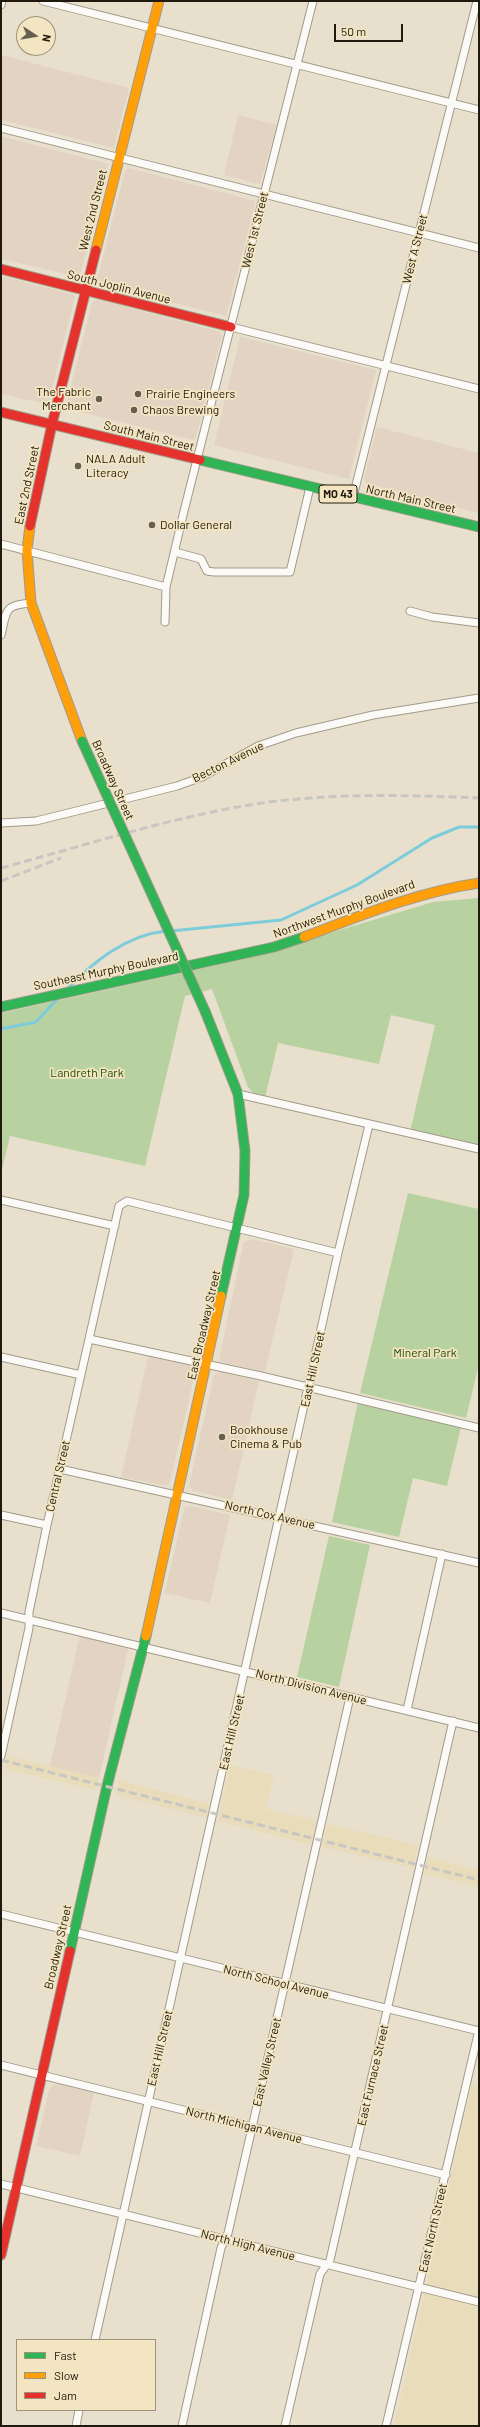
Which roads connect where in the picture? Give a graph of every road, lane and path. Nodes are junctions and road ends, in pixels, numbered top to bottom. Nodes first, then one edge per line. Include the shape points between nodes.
1 (2, 1) edge
2 (43, 1) edge
3 (159, 1) edge
4 (313, 1) edge
5 (477, 1) edge
6 (1, 5) edge
7 (152, 29) junction
8 (298, 64) junction
9 (451, 103) junction
10 (479, 110) edge
11 (1, 128) edge
12 (119, 157) junction
13 (265, 194) junction
14 (419, 233) junction
15 (479, 248) edge
16 (1, 269) edge
17 (86, 291) junction
18 (231, 327) junction
19 (386, 366) junction
20 (479, 389) edge
21 (1, 412) edge
22 (52, 424) junction
23 (197, 460) junction
24 (310, 487) junction
25 (353, 497) junction
26 (479, 527) edge
27 (1, 544) edge
28 (27, 550) junction
29 (175, 552) junction
30 (166, 587) junction
31 (31, 603) junction
32 (410, 611) dead end
33 (165, 622) dead end
34 (479, 623) edge
35 (1, 635) edge
36 (479, 698) edge
37 (1, 824) edge
38 (479, 883) edge
39 (217, 960) joint
40 (1, 1007) edge
41 (205, 1011) joint
42 (238, 1094) junction
43 (369, 1125) junction
44 (479, 1149) edge
45 (1, 1200) edge
46 (115, 1226) junction
47 (238, 1228) junction
48 (338, 1253) junction
49 (89, 1339) junction
50 (1, 1357) edge
51 (207, 1364) junction
52 (81, 1375) junction
53 (309, 1387) junction
54 (479, 1428) edge
55 (60, 1469) junction
56 (177, 1495) junction
57 (1, 1515) edge
58 (280, 1518) junction
59 (47, 1525) junction
60 (442, 1554) junction
61 (479, 1563) edge
62 (1, 1613) edge
63 (28, 1620) junction
64 (142, 1646) junction
65 (246, 1671) junction
66 (350, 1697) junction
67 (407, 1710) junction
68 (453, 1721) junction
69 (479, 1728) edge
70 (1, 1756) edge
71 (1, 1914) edge
72 (74, 1932) junction
73 (181, 1958) junction
74 (285, 1984) junction
75 (388, 2009) junction
76 (479, 2031) edge
77 (1, 2065) edge
78 (42, 2076) junction
79 (148, 2102) junction
80 (252, 2127) junction
81 (355, 2152) junction
82 (446, 2175) junction
83 (1, 2184) edge
84 (16, 2188) junction
85 (123, 2214) junction
86 (225, 2240) junction
87 (1, 2255) edge
88 (326, 2265) junction
89 (418, 2288) junction
90 (479, 2302) edge
91 (95, 2339) edge
92 (80, 2411) edge
93 (76, 2426) edge
94 (182, 2426) edge
95 (285, 2426) edge
96 (386, 2426) edge

1 - 6 street
2 - 7 street
3 - 7 street, West 2nd Street
4 - 8 street, West 1st Street
5 - 9 street, West A Street
7 - 8 street
7 - 12 street, West 2nd Street
8 - 9 street
8 - 13 street, West 1st Street
9 - 10 street
9 - 14 street, West A Street
11 - 12 street
12 - 13 street
12 - 17 street, West 2nd Street
13 - 14 street
13 - 18 street, West 1st Street
14 - 15 street
14 - 19 street, West A Street
16 - 17 street, South Joplin Avenue
17 - 18 street, South Joplin Avenue
17 - 22 street, West 2nd Street
18 - 19 street
18 - 23 street, West 1st Street
19 - 20 street
19 - 25 street, West A Street
21 - 22 street, South Main Street
22 - 23 street, South Main Street / MO 43
22 - 28 street, East 2nd Street via 28,534
23 - 24 street, North Main Street / MO 43
23 - 29 street, West 1st Street
24 - 25 street, North Main Street / MO 43
24 - 29 street via 290,572 208,571 201,559
25 - 26 street, North Main Street / MO 43
27 - 28 street
28 - 30 street
28 - 31 street, Broadway Street
29 - 30 street, West 1st Street
30 - 33 street, West 1st Street
31 - 35 street via 14,604 8,608
31 - 41 street, Broadway Street, bridge via 82,740
32 - 34 street
36 - 37 street, Becton Avenue via 373,715 310,730 258,746 202,777 177,786 36,821
38 - 39 street, Northwest Murphy Boulevard via 445,887 416,895 306,937
39 - 40 street, Southeast Murphy Boulevard
41 - 42 street, East Broadway Street
42 - 43 street
42 - 47 street, East Broadway Street via 245,1166 244,1195
43 - 44 street
43 - 48 street, East Hill Street
45 - 46 street
46 - 47 street, Central Street via 119,1206 127,1201
46 - 49 street, Central Street
47 - 48 street
47 - 51 street, East Broadway Street
48 - 53 street, East Hill Street
49 - 51 street
49 - 52 street, Central Street
50 - 52 street
51 - 53 street
51 - 56 street, East Broadway Street
52 - 55 street, Central Street
53 - 54 street
53 - 58 street, East Hill Street
55 - 56 street, North Cox Avenue
55 - 59 street, Central Street
56 - 58 street, North Cox Avenue
56 - 64 street, East Broadway Street
57 - 59 street
58 - 60 street, North Cox Avenue
58 - 65 street, East Hill Street
59 - 63 street, Central Street
60 - 61 street, North Cox Avenue
60 - 67 street
62 - 63 street, North Division Avenue
63 - 64 street, North Division Avenue
63 - 70 street, Central Street via 29,1628
64 - 65 street, North Division Avenue
64 - 72 street, Broadway Street
65 - 66 street, North Division Avenue
65 - 73 street, East Hill Street
66 - 67 street, North Division Avenue
66 - 74 street, East Valley Street
67 - 68 street, North Division Avenue
68 - 69 street, North Division Avenue
68 - 75 street, East Furnace Street
71 - 72 street, North School Avenue
72 - 73 street, North School Avenue
72 - 78 street, Broadway Street
73 - 74 street, North School Avenue
73 - 79 street, East Hill Street
74 - 75 street, North School Avenue
74 - 80 street, East Valley Street
75 - 76 street, North School Avenue
75 - 81 street, East Furnace Street
76 - 82 street, East North Street
77 - 78 street, North Michigan Avenue
78 - 79 street, North Michigan Avenue
78 - 84 street, Broadway Street
79 - 80 street, North Michigan Avenue
79 - 85 street, East Hill Street
80 - 81 street, North Michigan Avenue
80 - 86 street, East Valley Street
81 - 82 street, North Michigan Avenue
81 - 88 street, East Furnace Street via 330,2260
82 - 89 street, East North Street
83 - 84 street, North High Avenue
84 - 85 street, North High Avenue
84 - 87 street, Broadway Street
85 - 86 street, North High Avenue
85 - 91 street, East Hill Street
86 - 88 street, North High Avenue
86 - 94 street, East Valley Street
88 - 89 street, North High Avenue
88 - 95 street, East Furnace Street via 320,2274
89 - 90 street, North High Avenue
89 - 96 street, East North Street
92 - 93 street

